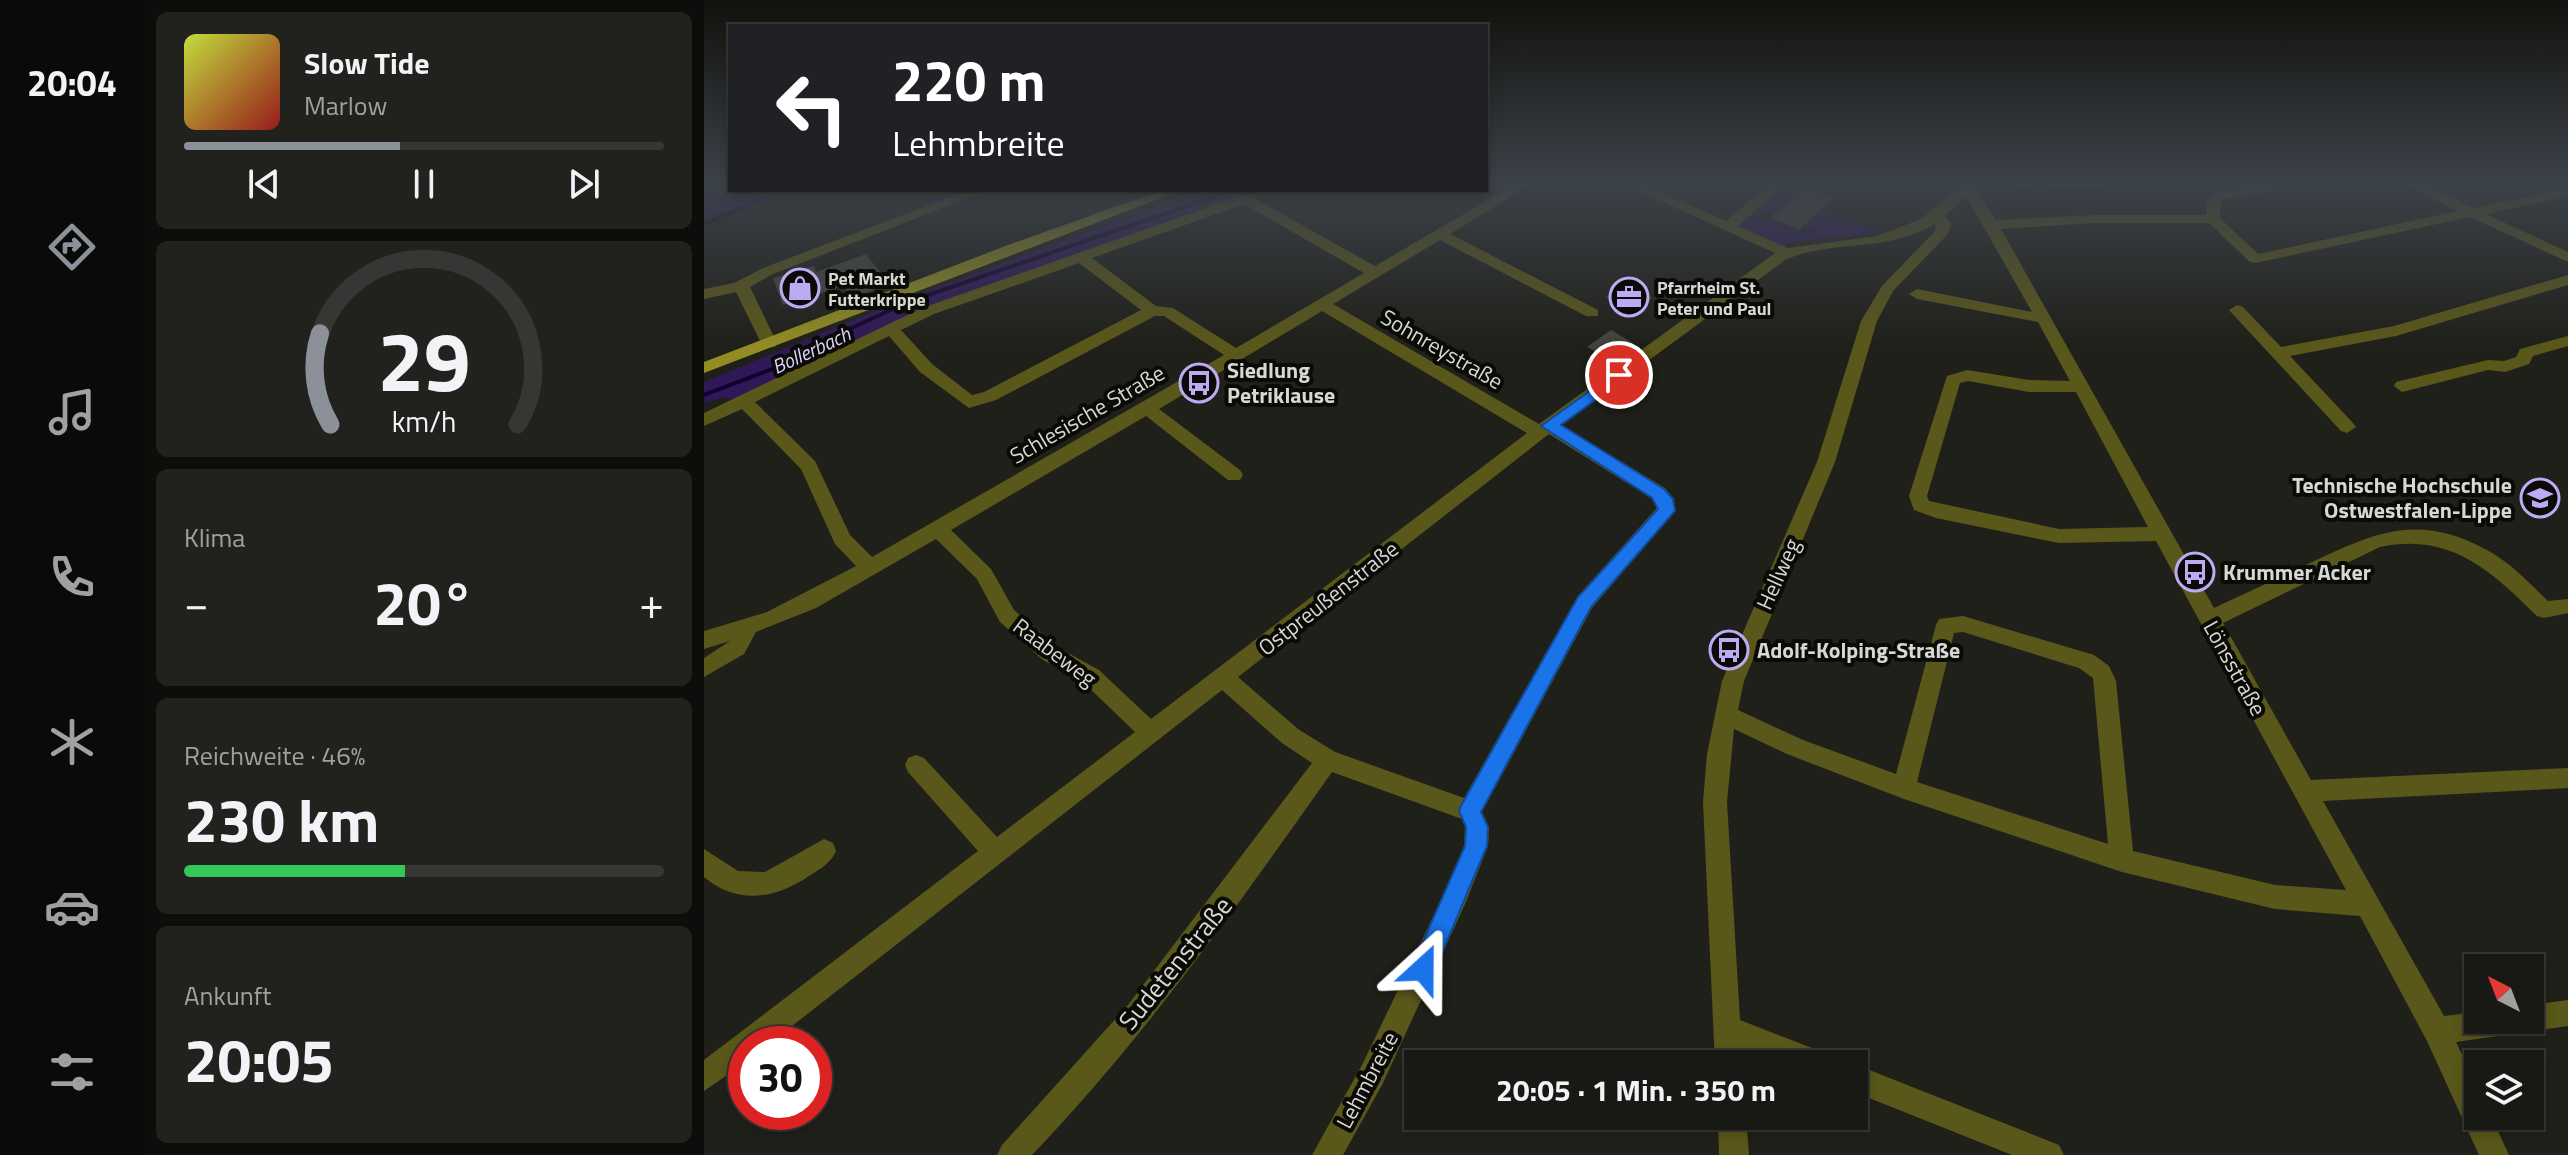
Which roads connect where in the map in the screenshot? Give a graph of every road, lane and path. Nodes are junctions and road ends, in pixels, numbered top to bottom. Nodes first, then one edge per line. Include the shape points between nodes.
1 (855, 238) edge
2 (1048, 238) edge
3 (1138, 238) edge
4 (1314, 238) edge
5 (1432, 238) edge
6 (1447, 238) edge
7 (1755, 238) edge
8 (1891, 238) edge
9 (1936, 238) edge
10 (1999, 238) edge
11 (2233, 238) edge
12 (2350, 238) edge
13 (2526, 238) edge
14 (1785, 252) junction
15 (1082, 258) junction
16 (2568, 258) edge
17 (1374, 272) junction
18 (2568, 280) edge
19 (739, 287) junction
20 (704, 294) edge
21 (1917, 294) dead end
22 (1321, 304) junction
23 (2237, 310) dead end
24 (1152, 311) junction
25 (1592, 313) dead end
26 (2045, 319) junction
27 (891, 329) junction
28 (2568, 341) edge
29 (769, 343) junction
30 (2278, 353) junction
31 (1234, 354) junction
32 (704, 368) edge
33 (2402, 386) dead end
34 (2081, 387) junction
35 (742, 399) junction
36 (1147, 408) junction
37 (704, 420) edge
38 (2347, 427) dead end
39 (1545, 429) junction
40 (1234, 475) dead end
41 (937, 528) junction
42 (2161, 533) junction
43 (870, 567) junction
44 (2565, 606) dead end
45 (2209, 620) junction
46 (747, 629) junction
47 (704, 640) edge
48 (704, 668) edge
49 (1224, 678) junction
50 (1726, 715) junction
51 (1151, 733) junction
52 (1327, 760) junction
53 (916, 765) dead end
54 (2568, 778) edge
55 (1904, 788) junction
56 (2302, 791) junction
57 (1470, 811) junction
58 (824, 851) dead end
59 (996, 853) junction
60 (2122, 860) junction
61 (705, 863) edge
62 (2366, 904) junction
63 (2568, 1013) edge
64 (2544, 1017) edge
65 (770, 1026) edge
66 (2464, 1027) edge
67 (1726, 1028) junction
68 (2437, 1031) junction
69 (1728, 1050) edge
70 (1782, 1050) edge
71 (728, 1058) edge
72 (704, 1077) edge
73 (1868, 1084) edge
74 (1733, 1130) edge
75 (1012, 1155) edge
76 (1327, 1155) edge
77 (1734, 1155) edge
78 (2049, 1155) edge
79 (2494, 1155) edge

1 - 19 street
2 - 29 main road
3 - 15 street
4 - 17 street
5 - 17 street, Schlesische Straße
6 - 25 street
7 - 14 street
8 - 14 street, Ostpreußenstraße
9 - 50 street, Hellweg via 1887,289 1869,321 1826,462 1749,639
10 - 26 street, Lönsstraße
11 - 12 street via 2255,259
13 - 16 street
14 - 39 street, Ostpreußenstraße
15 - 24 street
15 - 27 street
17 - 22 street, Schlesische Straße
18 - 30 street via 2396,331
19 - 20 street
19 - 29 street
21 - 26 street
22 - 31 street, Schlesische Straße
22 - 39 street, Sohnreystraße
23 - 30 street
24 - 27 street via 969,402
24 - 31 street via 1167,311
26 - 34 street, Lönsstraße
27 - 35 street
28 - 33 street via 2526,353 2523,360 2505,367 2488,365
29 - 32 main road
30 - 38 street
31 - 36 street, Schlesische Straße
34 - 42 street, Lönsstraße
34 - 42 street via 2029,386 1967,375 1953,380 1918,496 1921,505 2059,536
35 - 37 street
35 - 43 street via 809,466 842,539
36 - 40 street
36 - 41 street, Schlesische Straße
39 - 49 street, Ostpreußenstraße
39 - 57 street via 1658,493 1666,511 1585,602
41 - 43 street, Schlesische Straße
41 - 51 street, Raabeweg via 984,574 1007,616 1051,654 1091,676
42 - 45 street, Lönsstraße
43 - 46 street, Schlesische Straße
44 - 45 street via 2544,610 2494,564 2472,552 2403,536 2376,541
45 - 56 street, Lönsstraße
46 - 47 street, Schlesische Straße
46 - 48 street via 737,648
49 - 51 street, Ostpreußenstraße
49 - 52 street
50 - 55 street
50 - 67 street, Hellweg via 1715,802
51 - 59 street, Ostpreußenstraße
52 - 57 street
52 - 75 street, Sudetenstraße via 1209,925 1050,1117
53 - 59 street
54 - 56 street
55 - 60 street
55 - 60 street via 1946,625 1963,624 2086,661 2105,681
56 - 62 street, Lönsstraße
57 - 76 street, Lehmbreite via 1477,827 1476,846 1453,902 1372,1075
58 - 61 street via 775,884 755,887
59 - 65 street, Ostpreußenstraße
60 - 62 street via 2262,894
62 - 68 street, Lönsstraße
63 - 64 street
66 - 68 street
67 - 69 street, Hellweg
67 - 70 street
68 - 79 street, Lönsstraße
71 - 72 street, Ostpreußenstraße
73 - 78 street
74 - 77 street

